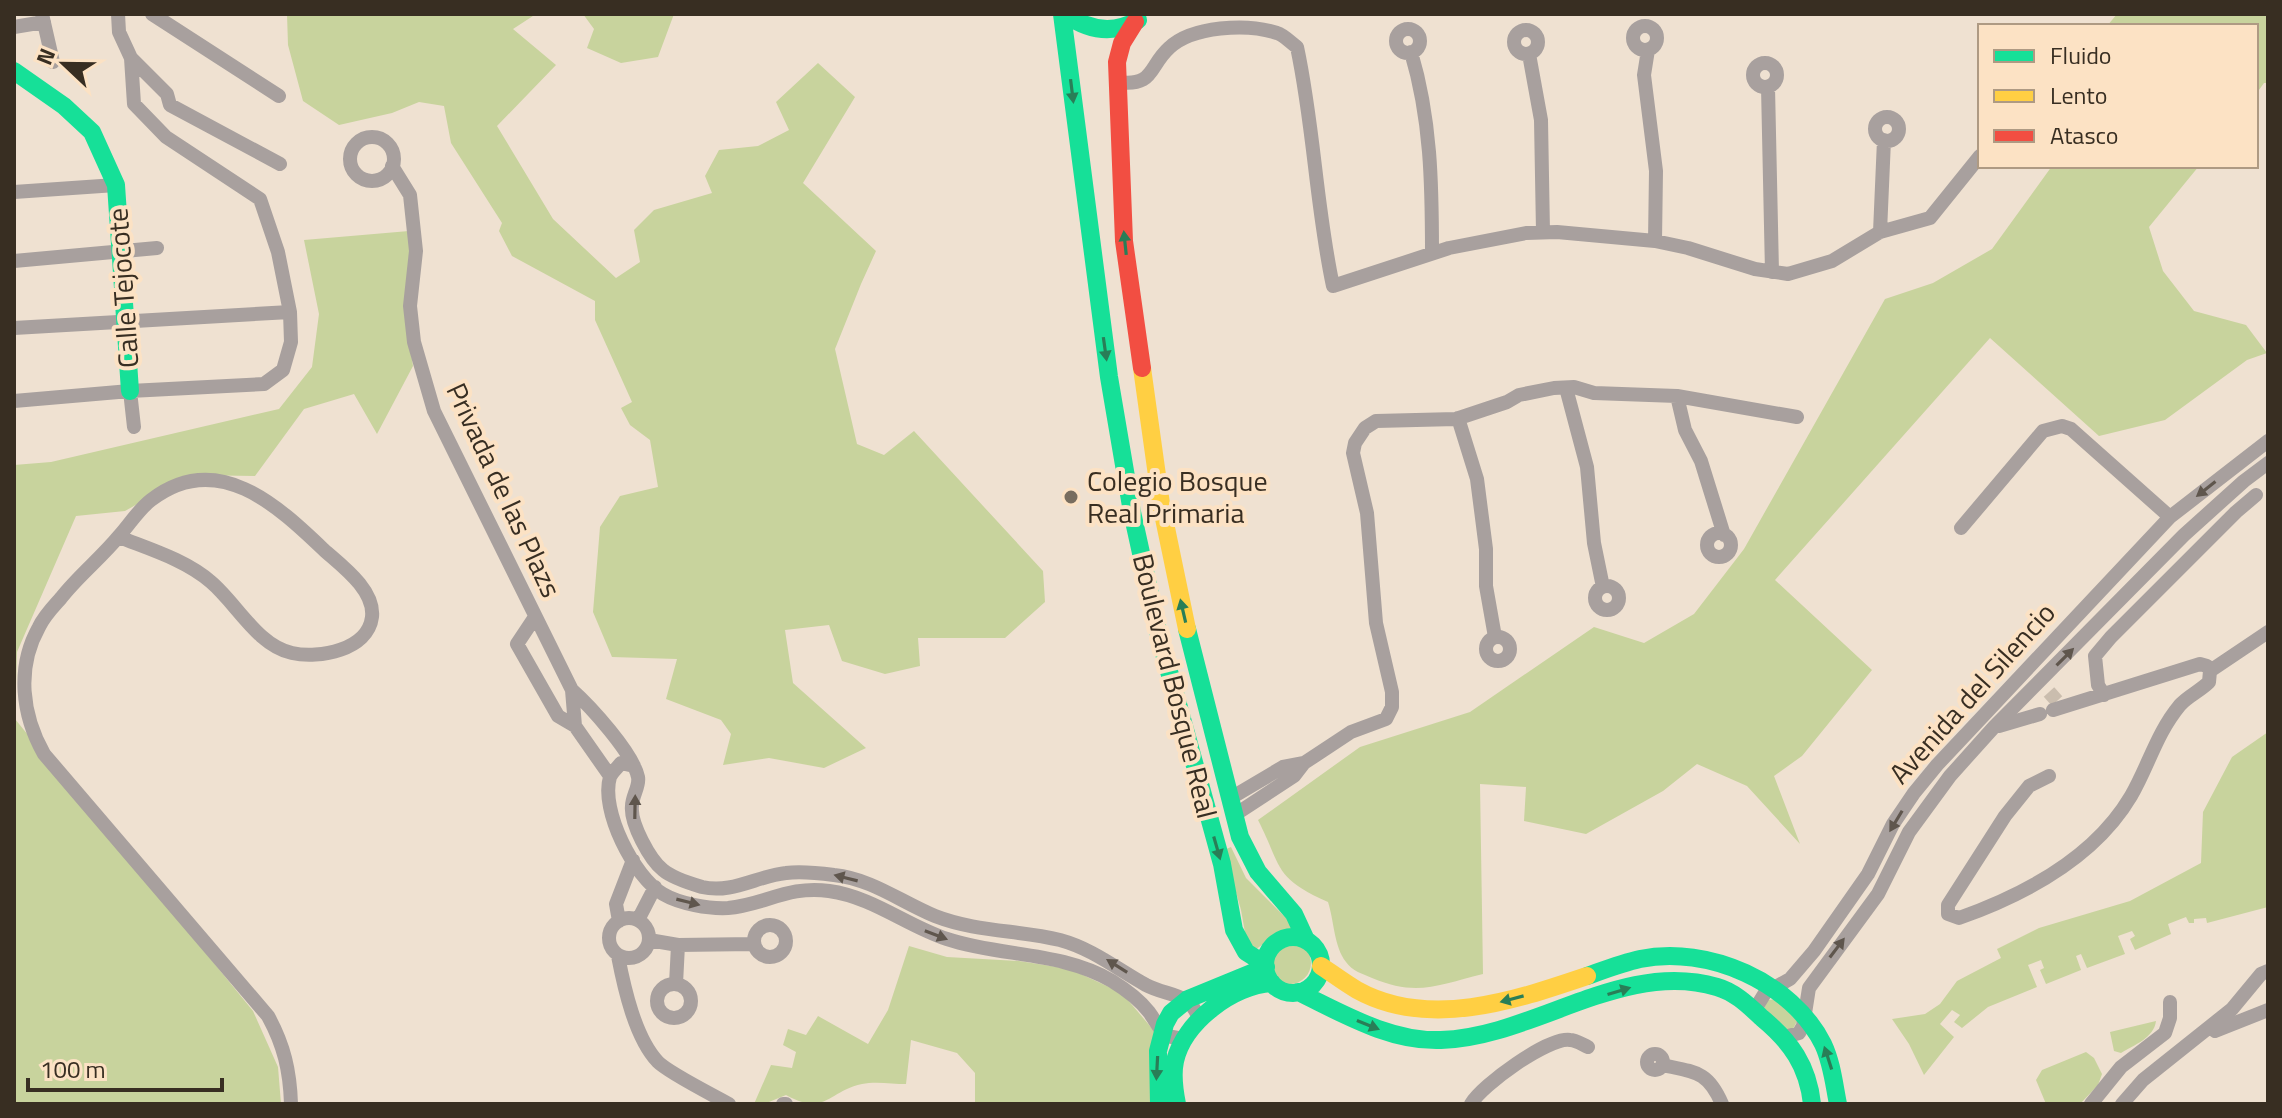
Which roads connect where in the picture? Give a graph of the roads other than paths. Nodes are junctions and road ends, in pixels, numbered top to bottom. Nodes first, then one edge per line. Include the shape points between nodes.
1 (118, 14) edge
2 (152, 14) edge
3 (1064, 14) edge
4 (43, 18) edge
5 (1140, 18) edge
6 (14, 27) edge
7 (1648, 50) dead end
8 (1411, 52) dead end
9 (1529, 54) dead end
10 (131, 58) junction
11 (53, 62) dead end
12 (15, 76) edge
13 (1117, 82) junction
14 (1768, 87) dead end
15 (279, 96) dead end
16 (1884, 140) dead end
17 (1978, 158) edge
18 (280, 164) dead end
19 (392, 166) dead end
20 (116, 185) junction
21 (14, 192) edge
22 (1543, 232) junction
23 (1880, 232) junction
24 (1655, 241) junction
25 (157, 248) dead end
26 (120, 251) junction
27 (1432, 253) junction
28 (14, 261) edge
29 (1772, 272) junction
30 (290, 312) junction
31 (125, 321) junction
32 (14, 328) edge
33 (1566, 388) junction
34 (130, 391) junction
35 (1677, 396) junction
36 (14, 401) edge
37 (1797, 417) dead end
38 (1458, 418) junction
39 (134, 427) dead end
40 (2268, 441) edge
41 (2268, 463) edge
42 (2256, 495) dead end
43 (2170, 517) junction
44 (1961, 528) dead end
45 (1724, 535) dead end
46 (119, 537) junction
47 (2132, 556) junction
48 (2147, 573) junction
49 (1175, 574) junction
50 (1147, 581) junction
51 (1603, 587) dead end
52 (535, 617) junction
53 (2268, 632) edge
54 (1495, 637) dead end
55 (2210, 671) junction
56 (572, 690) junction
57 (2104, 695) junction
58 (2050, 701) junction
59 (593, 709) junction
60 (575, 726) junction
61 (1994, 727) junction
62 (634, 766) junction
63 (610, 776) junction
64 (2049, 776) dead end
65 (1231, 808) junction
66 (633, 860) junction
67 (1868, 874) junction
68 (1883, 883) junction
69 (655, 887) junction
70 (638, 920) junction
71 (619, 921) junction
72 (649, 940) junction
73 (1306, 940) junction
74 (754, 944) dead end
75 (678, 945) junction
76 (618, 956) junction
77 (638, 956) junction
78 (1321, 966) junction
79 (2268, 971) edge
80 (1268, 972) junction
81 (676, 984) dead end
82 (1773, 989) junction
83 (625, 991) junction
84 (1298, 992) junction
85 (1187, 999) junction
86 (2170, 1002) dead end
87 (2268, 1010) edge
88 (1754, 1011) junction
89 (1805, 1017) junction
90 (1199, 1019) junction
91 (1162, 1032) junction
92 (1785, 1037) junction
93 (1183, 1039) junction
94 (2186, 1046) junction
95 (1588, 1047) dead end
96 (1662, 1065) dead end
97 (291, 1104) edge
98 (729, 1104) edge
99 (1159, 1104) edge
100 (1177, 1104) edge
101 (1471, 1104) edge
102 (1722, 1104) edge
103 (1812, 1104) edge
104 (1838, 1104) edge
105 (2091, 1104) edge
106 (2122, 1104) edge

1 - 10 street via 119,32
2 - 15 street
3 - 5 street via 1074,22 1107,30
3 -> 50 street, Boulevard Bosque Real via 1109,377
4 - 6 street
4 - 11 street
5 - 13 street, Boulevard Bosque Real via 1122,43
7 - 24 street via 1644,75 1656,171
8 - 27 street via 1430,141
9 - 22 street via 1541,120
10 - 18 street via 167,94 170,105
10 - 30 street via 134,104 166,137 260,199
12 - 20 street via 64,106 92,132
13 - 27 street via 1132,84 1152,74 1169,48 1198,31 1278,33 1297,47 1306,86 1333,286
49 -> 13 street, Boulevard Bosque Real via 1124,241
14 - 29 street
16 - 23 street
17 - 23 street via 1930,218
19 - 52 street, Privada de las Plazs via 410,195 416,251 410,306 414,342 434,411
20 - 21 street
20 - 26 street, Calle Tejocote
22 - 24 street
22 - 27 street
23 - 29 street via 1832,261 1788,274
24 - 29 street
25 - 26 street
26 - 28 street
26 - 31 street, Calle Tejocote
30 - 31 street
30 - 34 street via 291,342 283,370 264,384
31 - 32 street
31 - 34 street, Calle Tejocote
33 - 35 street
33 - 38 street via 1519,395
33 - 51 street via 1587,467
34 - 36 street, Calle Tejocote
34 - 39 street, Calle Tejocote
35 - 37 street
35 - 45 street
38 - 54 street via 1477,479
38 - 65 street via 1376,421 1355,443 1376,623 1392,692 1386,719 1351,732 1304,763 1294,776
40 -> 43 street, Avenida del Silencio
41 - 48 street, Avenida del Silencio
42 - 57 street via 2095,656
43 - 44 street via 2062,426 2043,431
43 - 47 street, Avenida del Silencio
46 - 46 street via 142,508 173,487 213,480 240,486 297,523 366,593 372,608 370,624 357,642 329,652 302,655 283,650 266,640 210,581
46 - 97 street via 40,624 25,675 28,716 44,754 268,1016 286,1058
47 - 48 street
47 -> 67 street, Avenida del Silencio via 1921,783
58 -> 48 street, Avenida del Silencio
49 - 50 street
65 -> 49 street, Boulevard Bosque Real
50 -> 80 street, Boulevard Bosque Real via 1222,864 1234,930 1246,952
52 - 56 street, Privada de las Plazs
52 - 60 street via 517,644 558,716
53 - 55 street
55 - 57 street via 2200,664
55 - 64 street via 2209,682 2183,702 2160,733 2131,796 2100,839 2018,893 1959,918 1948,914 1948,905 2005,816 2029,786
56 - 59 street, Privada de las Plazs
56 - 60 street, Privada de las Plazs
57 - 58 street
58 - 61 street, Avenida del Silencio
58 - 61 street
59 - 60 street
59 - 62 street, Privada de las Plazs
60 - 63 street
61 - 68 street, Avenida del Silencio via 1909,832
62 - 63 street via 621,763
85 -> 62 street via 1146,985 1077,945 978,929 836,875 785,873 744,885 703,887 663,870 637,833 631,807 639,780
63 - 66 street via 608,804
65 - 73 street, Boulevard Bosque Real via 1249,859 1293,911
66 - 69 street
66 - 71 street via 616,904
67 - 68 street
67 - 82 street, Avenida del Silencio via 1799,970
89 -> 68 street, Avenida del Silencio via 1809,988
69 - 70 street
69 -> 91 street via 689,904 728,908 793,890 865,900 925,931 971,947 1058,960 1109,979 1146,1009
70 - 71 street
70 - 72 street
71 - 76 street via 609,935
72 - 75 street
72 - 77 street
73 - 78 street via 1317,951
73 - 80 street via 1291,937 1276,943 1267,956
74 - 75 street
75 - 81 street
76 - 77 street
76 - 83 street
77 - 83 street
82 -> 78 street via 1736,969 1661,956 1489,1005 1405,1009 1363,995
78 - 84 street via 1316,980
79 - 94 street
80 - 84 street via 1284,991
80 - 85 street via 1246,972
80 - 90 street via 1261,983 1243,988
82 - 88 street, Avenida del Silencio
82 - 89 street
83 - 98 street via 658,1062
84 -> 88 street via 1373,1028 1441,1040 1494,1033 1654,982 1702,982
85 - 90 street
85 - 91 street via 1170,1013
86 - 105 street via 2165,1033 2121,1067
87 - 94 street
88 - 92 street
89 - 92 street, Avenida del Silencio via 1799,1033
104 -> 89 street via 1823,1043
90 - 93 street
91 - 93 street
91 -> 99 street via 1156,1070
92 - 103 street via 1809,1077
93 - 100 street via 1174,1070
94 - 106 street
95 - 101 street via 1559,1041 1509,1068
96 - 102 street via 1696,1073 1714,1085

